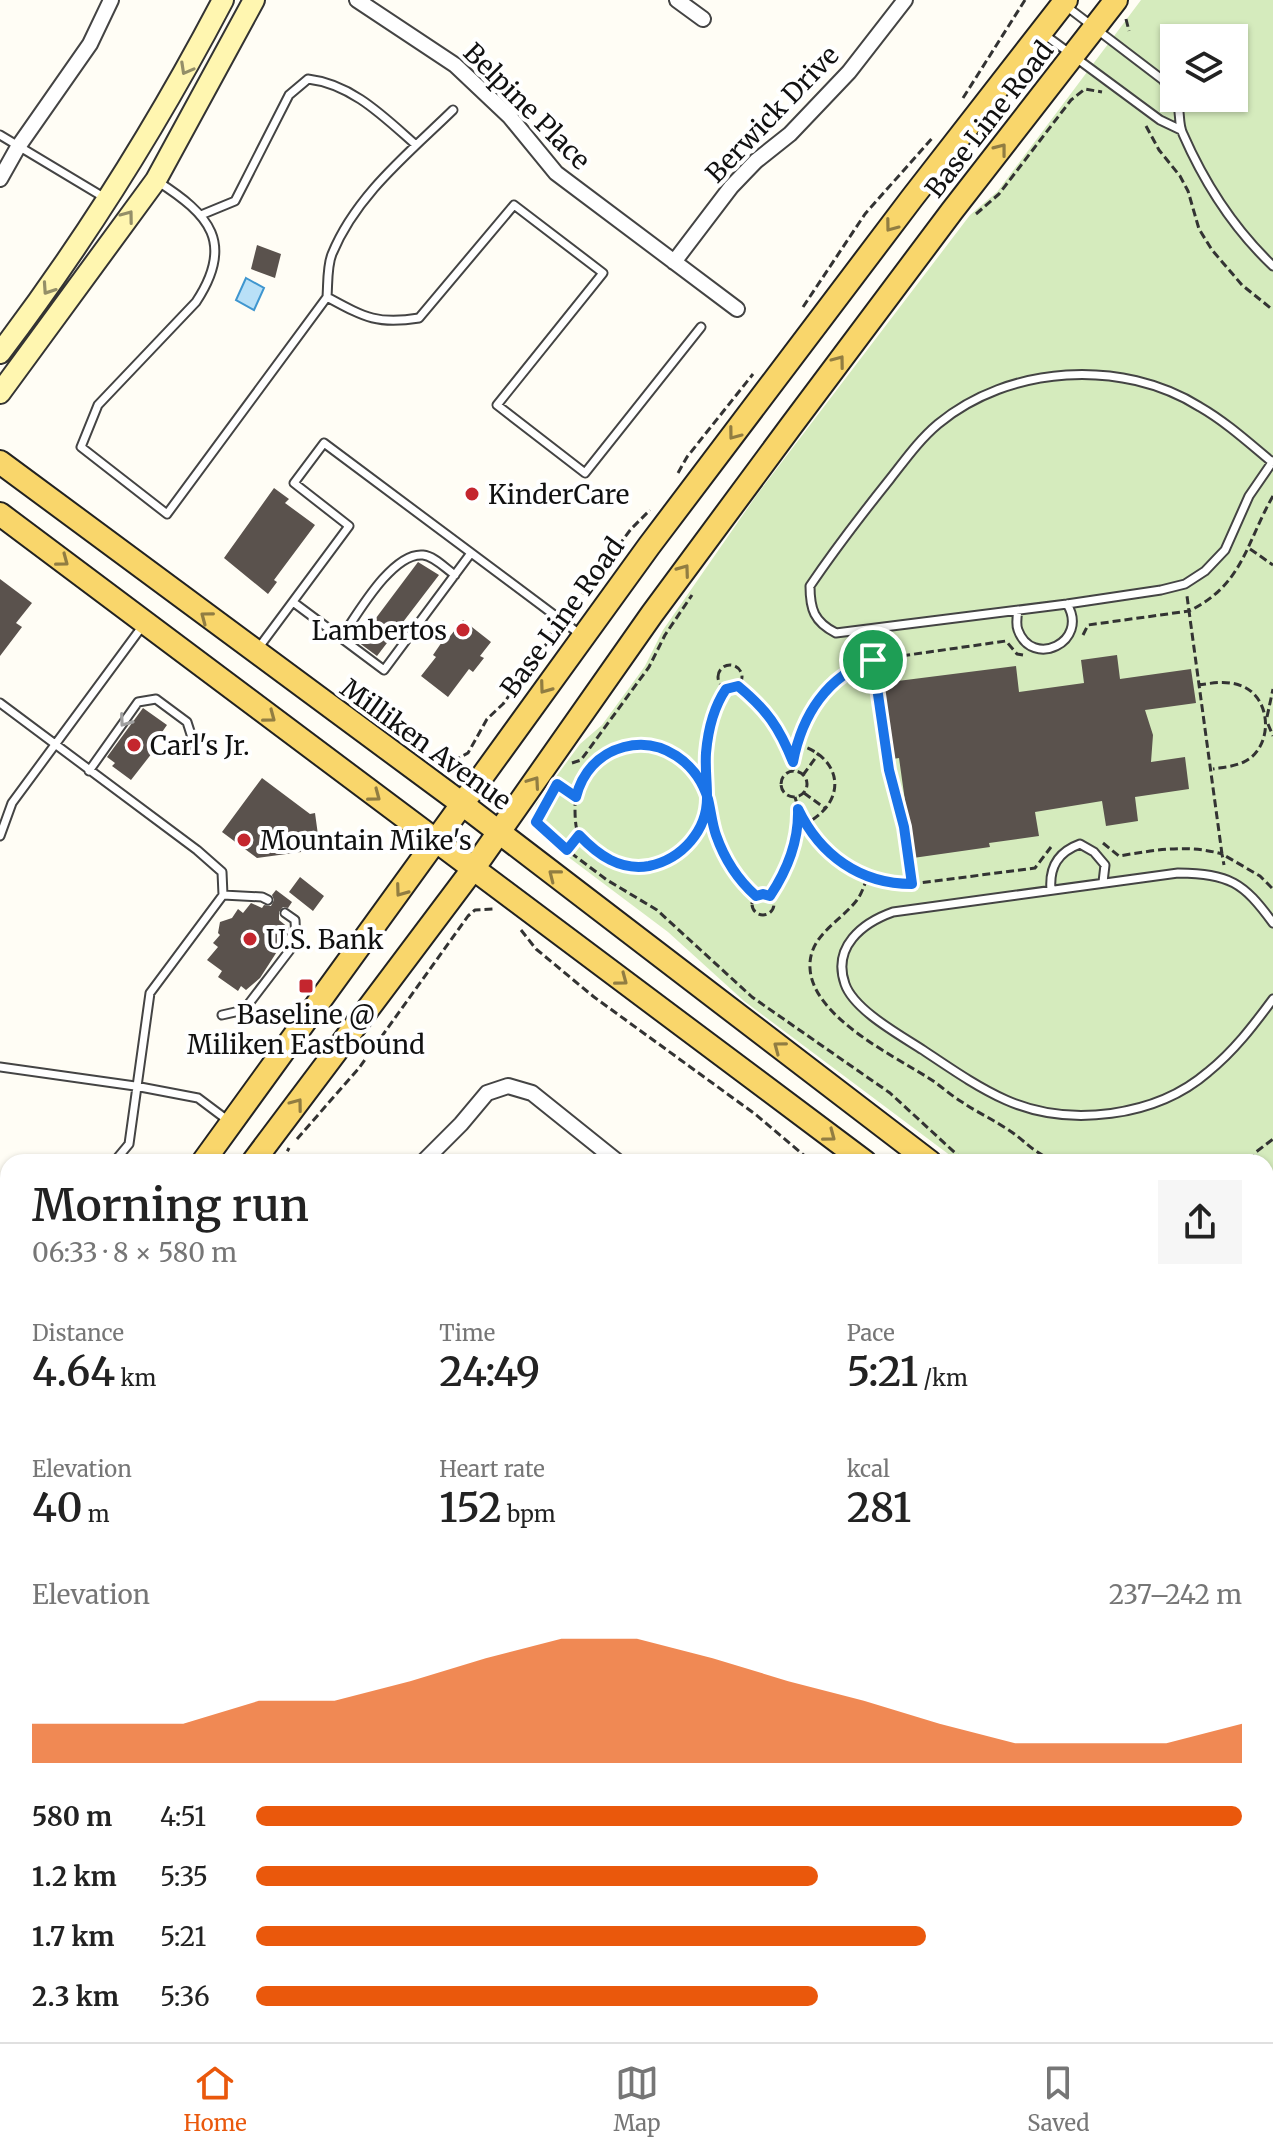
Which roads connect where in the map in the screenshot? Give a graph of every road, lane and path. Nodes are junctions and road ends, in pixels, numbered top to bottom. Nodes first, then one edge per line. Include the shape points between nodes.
1 (111, 0) edge
2 (223, 0) edge
3 (254, 0) edge
4 (357, 0) edge
5 (677, 0) edge
6 (905, 0) edge
7 (1025, 0) edge
8 (1116, 0) edge
9 (1065, 2) edge
10 (380, 6) edge
11 (703, 19) dead end
12 (1096, 28) junction
13 (1042, 32) junction
14 (1073, 56) junction
15 (1160, 78) edge
16 (1104, 93) dead end
17 (956, 109) dead end
18 (453, 110) dead end
19 (1180, 112) edge
20 (1137, 119) dead end
21 (1181, 130) junction
22 (0, 135) edge
23 (934, 136) dead end
24 (416, 145) junction
25 (18, 147) junction
26 (0, 179) edge
27 (156, 180) junction
28 (106, 199) junction
29 (201, 215) junction
30 (970, 219) dead end
31 (674, 262) junction
32 (1273, 266) edge
33 (327, 297) junction
34 (737, 309) dead end
35 (1273, 310) edge
36 (797, 317) dead end
37 (701, 327) dead end
38 (0, 353) edge
39 (753, 374) dead end
40 (0, 393) edge
41 (0, 462) edge
42 (1273, 462) edge
43 (676, 478) dead end
44 (1273, 496) edge
45 (653, 507) dead end
46 (0, 514) edge
47 (1249, 548) junction
48 (471, 553) junction
49 (1273, 565) edge
50 (455, 575) junction
51 (1185, 584) junction
52 (695, 590) dead end
53 (293, 602) junction
54 (1067, 604) junction
55 (1018, 610) junction
56 (1189, 611) junction
57 (558, 619) junction
58 (145, 622) junction
59 (876, 629) junction
60 (582, 637) junction
61 (341, 638) junction
62 (1079, 643) dead end
63 (255, 653) junction
64 (1027, 657) dead end
65 (873, 660) junction
66 (1198, 685) junction
67 (738, 686) junction
68 (726, 689) junction
69 (1273, 689) edge
70 (0, 703) edge
71 (1267, 720) junction
72 (1273, 736) edge
73 (53, 744) junction
74 (796, 744) junction
75 (195, 747) dead end
76 (819, 753) junction
77 (453, 761) dead end
78 (793, 762) junction
79 (1211, 769) junction
80 (89, 771) junction
81 (793, 771) junction
82 (565, 773) dead end
83 (803, 775) junction
84 (804, 793) junction
85 (576, 797) junction
86 (795, 797) junction
87 (708, 798) junction
88 (461, 803) junction
89 (798, 809) junction
90 (826, 809) junction
91 (805, 823) junction
92 (499, 832) junction
93 (579, 835) junction
94 (0, 836) edge
95 (1096, 839) dead end
96 (437, 842) junction
97 (1055, 844) dead end
98 (567, 850) junction
99 (1222, 854) junction
100 (473, 869) junction
101 (1221, 878) junction
102 (1103, 882) junction
103 (912, 884) junction
104 (1273, 889) edge
105 (1051, 890) junction
106 (223, 895) junction
107 (756, 896) junction
108 (770, 896) junction
109 (268, 900) dead end
110 (494, 909) dead end
111 (285, 913) dead end
112 (1273, 923) edge
113 (514, 924) dead end
114 (1273, 999) edge
115 (222, 1015) dead end
116 (0, 1067) edge
117 (135, 1086) junction
118 (232, 1123) junction
119 (1273, 1139) edge
120 (121, 1154) edge
121 (209, 1154) edge
122 (259, 1154) edge
123 (286, 1154) edge
124 (431, 1154) edge
125 (608, 1154) edge
126 (802, 1154) edge
127 (854, 1154) edge
128 (920, 1154) edge
129 (956, 1154) edge
130 (1255, 1154) edge

1 - 25 street via 90,44
2 -> 28 street
3 - 27 street
4 - 10 street, Belpine Place
5 - 11 street
6 - 31 street, Berwick Drive via 849,72 731,187
7 - 17 path
8 - 12 main road, Base Line Road
9 - 12 lane
9 - 13 main road, Base Line Road
10 - 31 street, Belpine Place via 510,117 556,173
12 - 14 main road, Base Line Road
12 - 15 lane
13 - 14 lane
13 -> 60 main road, Base Line Road
14 - 21 lane
92 -> 14 main road, Base Line Road via 791,426
16 - 30 path via 1085,89 1071,100 999,194
18 - 24 lane
19 - 21 lane
20 - 35 path via 1180,176 1212,250
21 - 32 lane via 1223,208
22 - 25 lane
23 - 36 path via 865,214
24 - 29 lane via 348,91 308,79 289,95 235,201
24 - 33 lane via 379,181 346,227 331,256
25 - 26 street
25 - 28 lane
27 - 29 lane
40 -> 27 street
28 -> 38 street via 45,295
29 - 33 lane via 214,238 215,262 208,283 98,405 81,447 167,514
31 - 34 street, Belpine Place
33 - 37 lane via 390,323 419,318 514,205 603,273 497,405 585,473
39 - 43 path
63 -> 41 main road, Milliken Avenue
42 - 51 lane via 1249,496 1225,550
42 - 59 lane via 1199,406 1133,379 1073,374 1002,388 938,424 913,449 810,586 810,606 820,625 836,633
44 - 47 path
45 - 57 path
46 -> 58 main road
47 - 49 path
47 - 56 path via 1233,579
48 - 50 lane
48 - 53 lane via 324,443 294,483 349,526
48 - 57 lane
50 - 61 lane via 430,557 406,559 392,568
50 - 61 lane via 384,670
51 - 54 lane
51 - 56 path
52 - 82 path via 649,667 581,760 572,762
53 - 61 lane
53 - 63 lane
54 - 55 lane
54 - 55 lane via 1070,631 1053,649 1026,642 1017,629
55 - 59 lane
56 - 62 path via 1088,625
56 - 66 path
57 - 60 lane
57 - 77 path via 547,643 487,719 468,753
58 - 73 lane
58 -> 96 main road
59 - 65 path via 870,642
60 -> 88 main road, Base Line Road
63 - 88 main road, Milliken Avenue
64 - 65 path via 1006,641
65 - 74 path via 848,670 828,689 812,707
65 - 103 path
66 - 71 path via 1228,682 1252,691
66 - 79 path
67 - 68 path
67 - 68 path via 741,673 729,666 719,676
67 - 78 path via 776,723
68 - 87 path via 711,721
69 - 71 path
70 - 73 lane
71 - 72 path
71 - 79 path via 1265,739 1251,758
73 - 80 lane
73 - 94 lane via 12,803
74 - 76 path
74 - 78 path
75 -> 80 lane via 187,722 156,699 138,702
76 - 83 path
76 - 90 path via 834,776 835,790
78 - 81 path
79 - 99 path
80 - 106 lane via 222,872
81 - 83 path
81 - 86 path via 781,787
83 - 84 path via 808,784
84 - 86 path
84 - 90 path
85 - 87 path via 592,766 607,754 639,744 657,747 689,765
85 - 93 path
85 - 98 path via 557,784 536,822
86 - 89 path
87 - 93 path via 694,838 664,862 627,866 609,860
87 - 107 path via 715,834 734,871
88 - 92 main road, Milliken Avenue
88 - 96 main road, Base Line Road
89 - 91 path
89 - 108 path via 794,850
90 - 91 path
91 - 103 path via 853,872
92 - 100 main road, Base Line Road
128 -> 92 main road, Milliken Avenue
93 - 98 path
95 - 99 path via 1119,856 1176,848
96 - 100 main road
96 -> 118 main road, Base Line Road
97 - 103 path via 1035,868
98 - 129 path via 657,910 752,997 890,1093
99 - 101 path
99 - 104 path
122 -> 100 main road, Base Line Road
100 -> 127 main road
101 - 102 lane via 1178,873
101 - 112 lane via 1235,881 1255,898
102 - 105 lane
102 - 105 lane via 1105,865 1080,844 1054,863
105 - 114 lane via 878,917 865,924 844,950 845,984 864,1009 973,1083 1037,1111 1070,1115 1129,1110 1161,1101 1206,1075
106 - 109 lane
106 - 117 lane via 150,993
107 - 108 path
107 - 108 path via 752,906 762,915 773,908
110 - 123 path via 468,916 359,1068
111 - 115 lane via 295,920 296,942 244,1010
113 - 126 path via 594,997
116 - 117 lane
117 - 118 lane via 198,1098
117 - 120 lane via 129,1144
118 - 121 main road, Base Line Road
119 - 130 path
124 - 125 street via 487,1093 508,1086 532,1093

